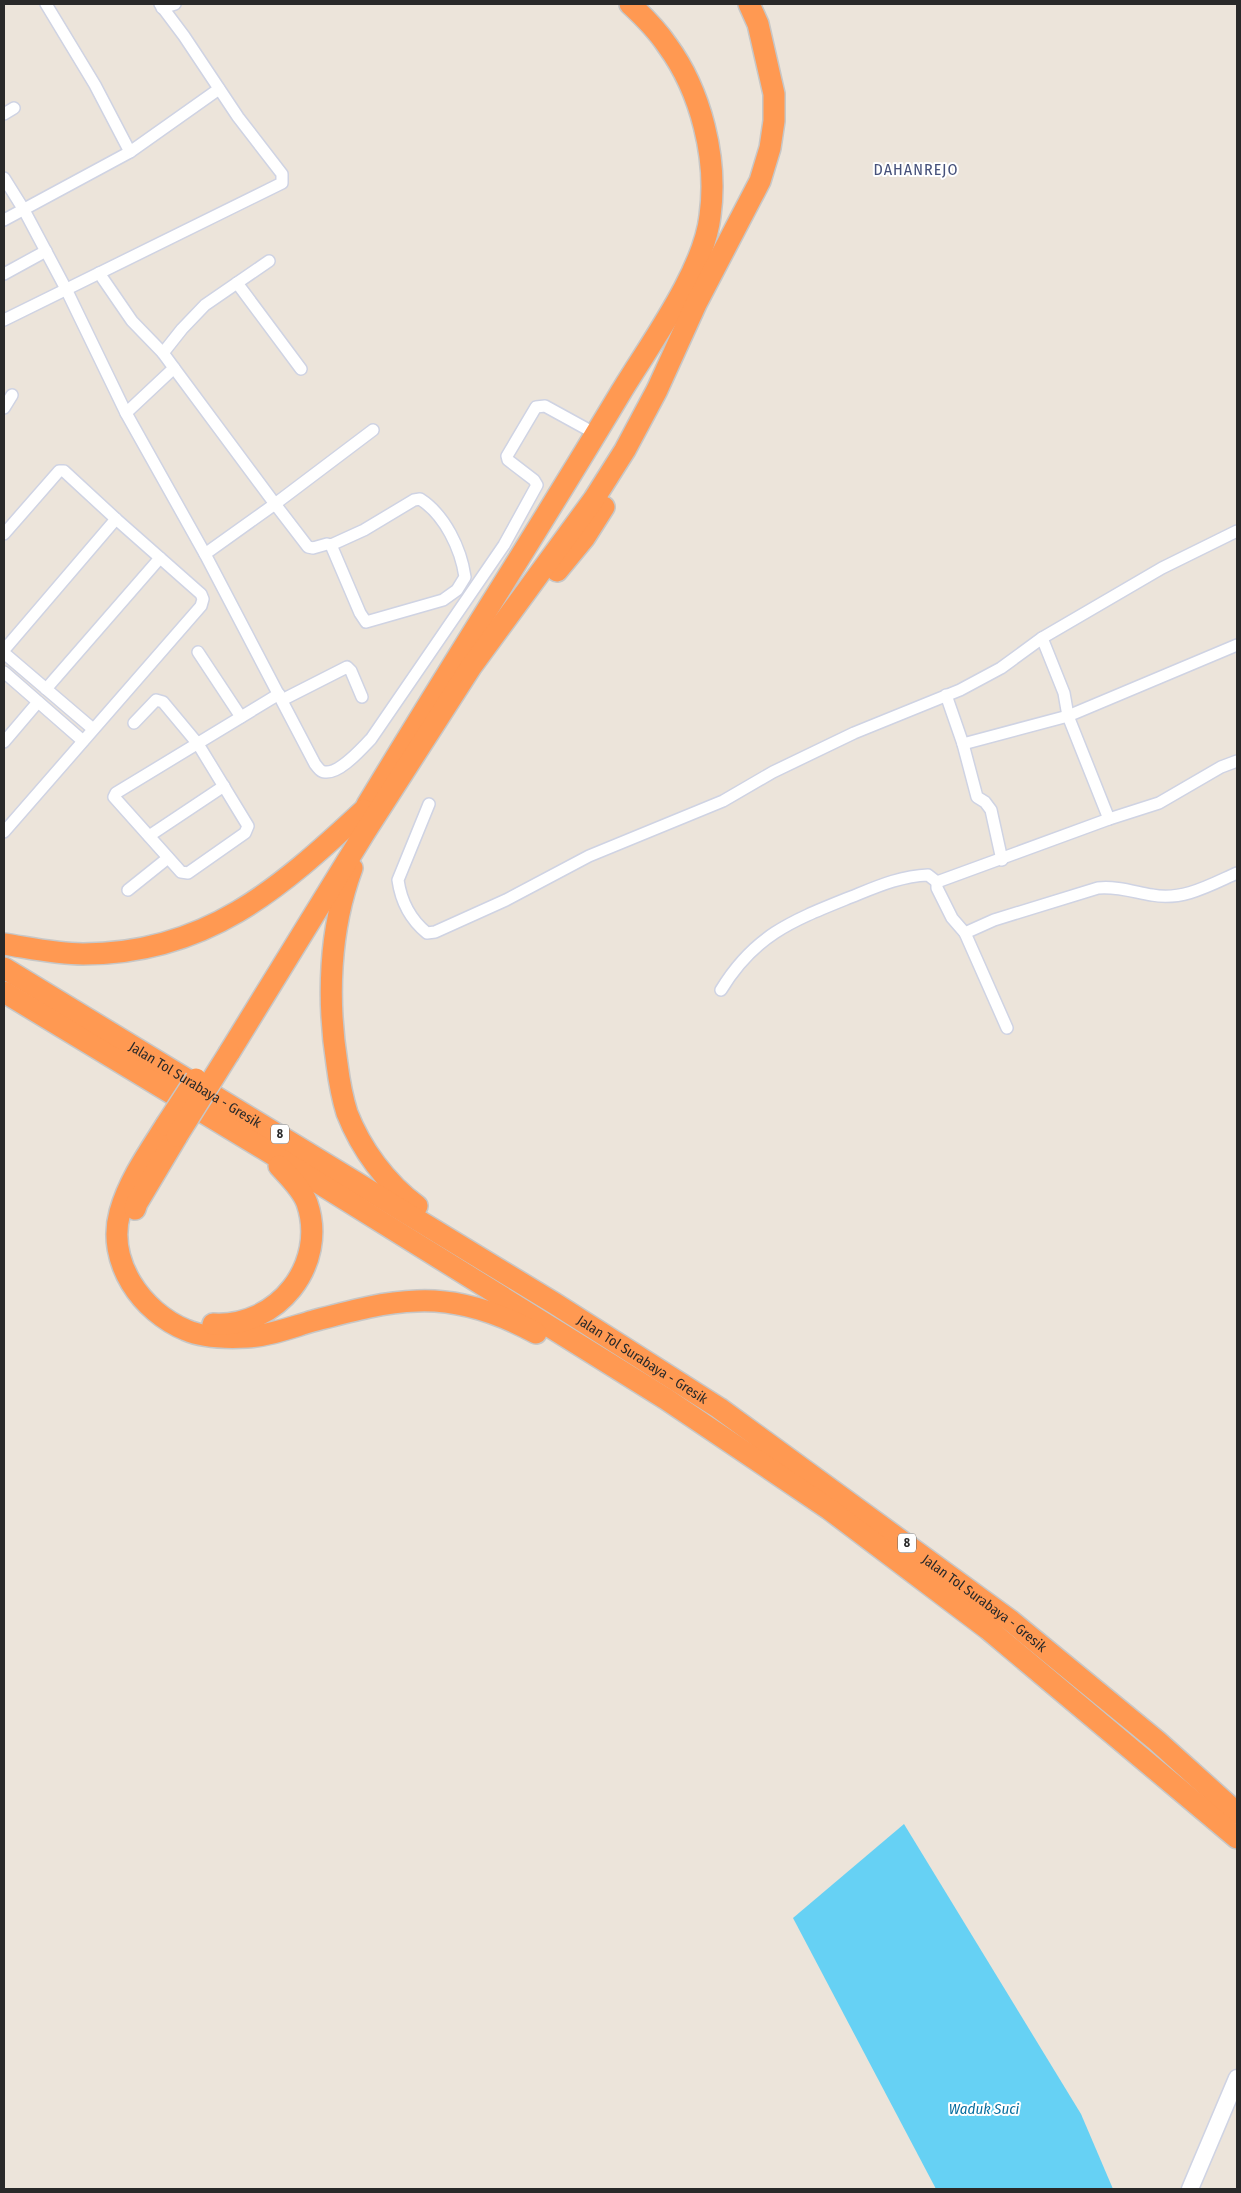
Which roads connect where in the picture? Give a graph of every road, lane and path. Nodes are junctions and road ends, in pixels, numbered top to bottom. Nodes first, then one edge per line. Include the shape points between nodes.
1 (46, 4) edge
2 (175, 4) edge
3 (630, 4) edge
4 (749, 4) edge
5 (161, 6) edge
6 (219, 89) junction
7 (130, 152) junction
8 (4, 178) edge
9 (24, 210) junction
10 (4, 220) edge
11 (46, 251) junction
12 (269, 261) dead end
13 (99, 273) junction
14 (4, 274) edge
15 (237, 283) junction
16 (66, 289) junction
17 (4, 320) edge
18 (163, 353) junction
19 (174, 368) junction
20 (300, 369) dead end
21 (12, 395) dead end
22 (4, 408) edge
23 (126, 413) junction
24 (373, 430) dead end
25 (596, 434) junction
26 (275, 504) junction
27 (116, 519) junction
28 (1237, 532) edge
29 (4, 534) edge
30 (331, 545) junction
31 (205, 554) junction
32 (160, 558) junction
33 (1042, 638) junction
34 (1237, 645) edge
35 (4, 652) edge
36 (198, 652) dead end
37 (4, 672) edge
38 (46, 689) junction
39 (946, 696) junction
40 (280, 697) junction
41 (362, 697) dead end
42 (38, 702) junction
43 (1068, 716) junction
44 (241, 717) junction
45 (134, 723) dead end
46 (93, 729) junction
47 (83, 741) junction
48 (4, 742) edge
49 (198, 744) junction
50 (963, 744) junction
51 (1237, 760) edge
52 (224, 786) junction
53 (428, 804) dead end
54 (364, 810) junction
55 (1109, 819) junction
56 (4, 832) edge
57 (365, 832) junction
58 (149, 836) junction
59 (168, 858) junction
60 (1002, 860) junction
61 (1237, 873) edge
62 (937, 882) junction
63 (128, 890) dead end
64 (965, 933) junction
65 (4, 944) edge
66 (4, 968) edge
67 (721, 990) dead end
68 (4, 992) edge
69 (1007, 1028) dead end
70 (223, 1049) junction
71 (172, 1130) junction
72 (264, 1149) junction
73 (554, 1303) junction
74 (666, 1399) junction
75 (1237, 1813) edge
76 (1237, 1838) edge
77 (1237, 2078) edge
78 (1190, 2189) edge

1 - 7 street via 96,85
2 - 5 street
3 - 25 highway via 667,44 687,78 705,129 712,198 703,244 682,291
4 - 57 highway via 758,24 774,94 770,148 760,181 710,278 669,385 634,459 585,537 471,667
5 - 6 street
6 - 7 street
6 - 13 street via 282,174 282,183
7 - 9 street
8 - 9 street
9 - 10 street
9 - 11 street
11 - 14 street
11 - 16 street
12 - 15 street
13 - 16 street
13 - 18 street via 132,320
15 - 18 street via 205,305
15 - 20 street
16 - 17 street
16 - 23 street
18 - 19 street
19 - 23 street
19 - 26 street
21 - 22 street
23 - 31 street
24 - 26 street
25 - 40 street via 545,406 536,407 507,456 534,480 534,491 504,545 371,738 353,758 327,772 319,769
25 - 54 highway
26 - 30 street via 308,547
26 - 31 street
27 - 29 street via 64,471 59,471
27 - 32 street
27 - 35 street
28 - 33 street via 1162,568
30 - 30 street via 364,530 414,500 420,500 449,530 465,577 457,590 443,600 366,622
31 - 40 street
32 - 38 street
32 - 46 street via 201,594 201,606
33 - 39 street via 1001,668
33 - 43 street via 1064,693
34 - 43 street
35 - 38 street
36 - 44 street
37 - 42 street
38 - 46 street
39 - 50 street
39 - 53 street via 854,734 722,800 589,856 506,900 427,933 410,913 398,880
40 - 41 street via 347,667
40 - 44 street
42 - 47 street
42 - 48 street
43 - 50 street
43 - 55 street
44 - 49 street
45 - 49 street via 159,700
46 - 47 street
47 - 56 street
49 - 52 street
49 - 58 street via 114,797
50 - 60 street via 978,797 991,810
51 - 55 street via 1159,802
52 - 58 street
52 - 59 street via 248,830 188,873 181,872
54 - 65 highway via 307,863 263,896 230,916 170,943 127,951 82,954
54 - 70 highway
55 - 60 street
57 - 70 highway
57 - 73 highway via 346,885 335,941 331,990 331,1021 347,1113 376,1164 406,1198
58 - 59 street
59 - 63 street
60 - 62 street
61 - 64 street via 1182,895 1154,896 1112,887 1098,888 994,920
62 - 64 street via 952,918
62 - 67 street via 928,875 903,878 803,916 762,941 741,962
64 - 69 street
66 - 73 highway, Jalan Tol Surabaya - Gresik / 8
68 - 72 highway, Jalan Tol Surabaya - Gresik / 8
70 - 71 highway, bridge
71 - 72 highway via 137,1202 128,1233 130,1248 142,1278 156,1296 178,1314 202,1323 221,1325 261,1316 288,1295 304,1269 311,1234 307,1203 296,1185
71 - 74 highway via 127,1194 120,1214 118,1242 124,1270 134,1288 155,1312 168,1321 188,1331 209,1336 247,1337 388,1303 448,1302 511,1320 626,1382
72 - 74 highway, Jalan Tol Surabaya - Gresik / 8
73 - 75 highway, Jalan Tol Surabaya - Gresik / 8 via 719,1408 1012,1621 1157,1741
74 - 76 highway, Jalan Tol Surabaya - Gresik / 8 via 829,1509 988,1629
77 - 78 main road

